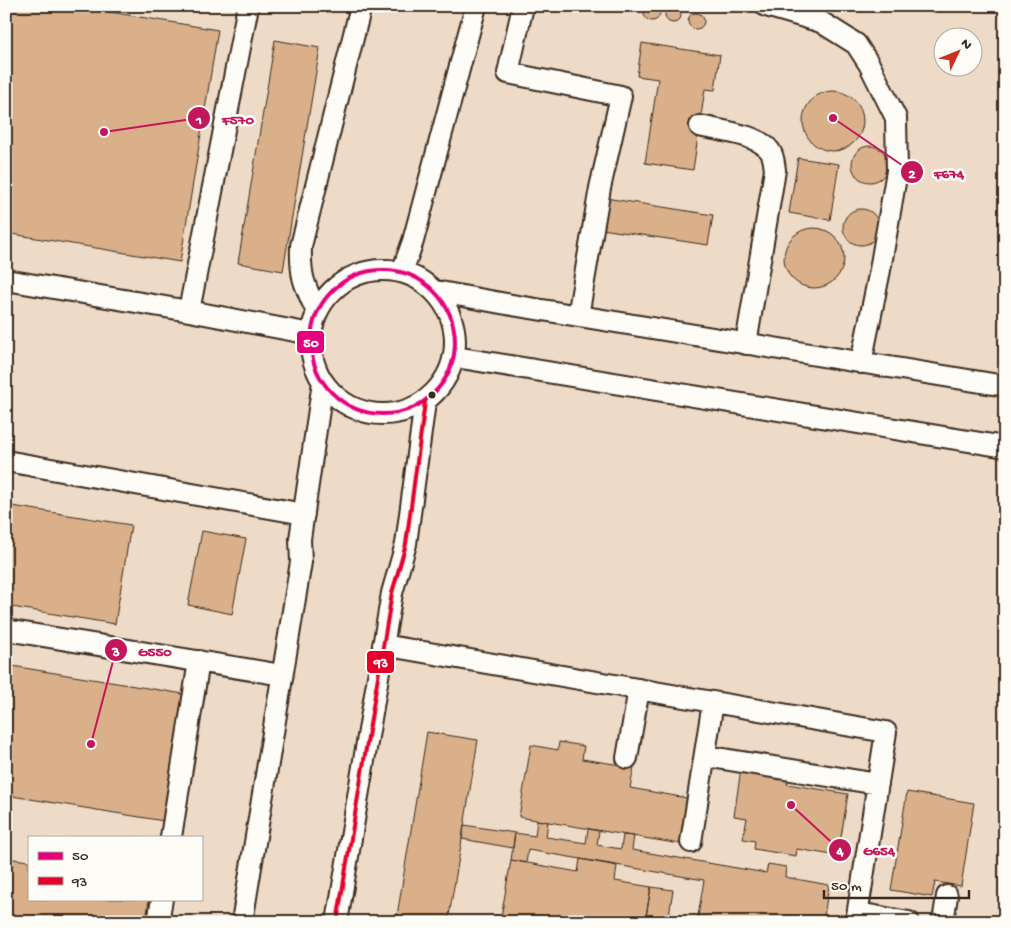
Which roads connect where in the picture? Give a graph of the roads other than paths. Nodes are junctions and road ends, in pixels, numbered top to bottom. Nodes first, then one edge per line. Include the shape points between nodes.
1 (248, 6) edge
2 (361, 6) edge
3 (476, 6) edge
4 (523, 6) edge
5 (766, 6) edge
6 (700, 126) dead end
7 (402, 272) junction
8 (6, 280) edge
9 (435, 291) junction
10 (189, 311) junction
11 (317, 312) junction
12 (578, 316) junction
13 (311, 334) junction
14 (746, 344) junction
15 (455, 357) junction
16 (861, 363) junction
17 (323, 382) junction
18 (1005, 386) edge
19 (425, 402) junction
20 (1005, 447) edge
21 (6, 461) edge
22 (304, 514) junction
23 (6, 630) edge
24 (383, 645) junction
25 (199, 661) junction
26 (282, 675) junction
27 (639, 689) junction
28 (713, 702) junction
29 (704, 756) junction
30 (627, 758) dead end
31 (878, 784) junction
32 (171, 836) edge
33 (691, 842) dead end
34 (947, 896) dead end
35 (162, 900) edge
36 (857, 917) edge
37 (158, 922) edge
38 (242, 922) edge
39 (337, 922) edge
40 (909, 922) edge
41 (943, 922) edge

1 - 10 street
2 - 11 street via 301,246 302,281
3 - 7 street
4 - 12 street via 508,73 621,96 600,188
5 - 16 street via 821,22 856,44 896,118 897,171
6 - 14 street via 748,137 772,152 775,170
7 - 9 street
7 - 11 street via 362,272 342,282 327,296
8 - 10 street
9 - 12 street
9 - 15 street via 452,317
10 - 13 street
11 - 13 street
12 - 14 street
13 - 17 street via 311,350
14 - 16 street
15 - 19 street via 447,377
15 - 20 street
16 - 18 street
17 - 19 street via 345,404 376,415 395,414
17 - 22 street
19 - 24 street via 406,544 392,593
21 - 22 street
22 - 26 street via 301,562
23 - 25 street
24 - 27 street
24 - 39 street
25 - 26 street
25 - 32 street
26 - 38 street
27 - 28 street
27 - 30 street
28 - 29 street
28 - 31 street via 886,732
29 - 31 street
29 - 33 street
31 - 36 street
34 - 41 street
35 - 37 street
36 - 40 street

